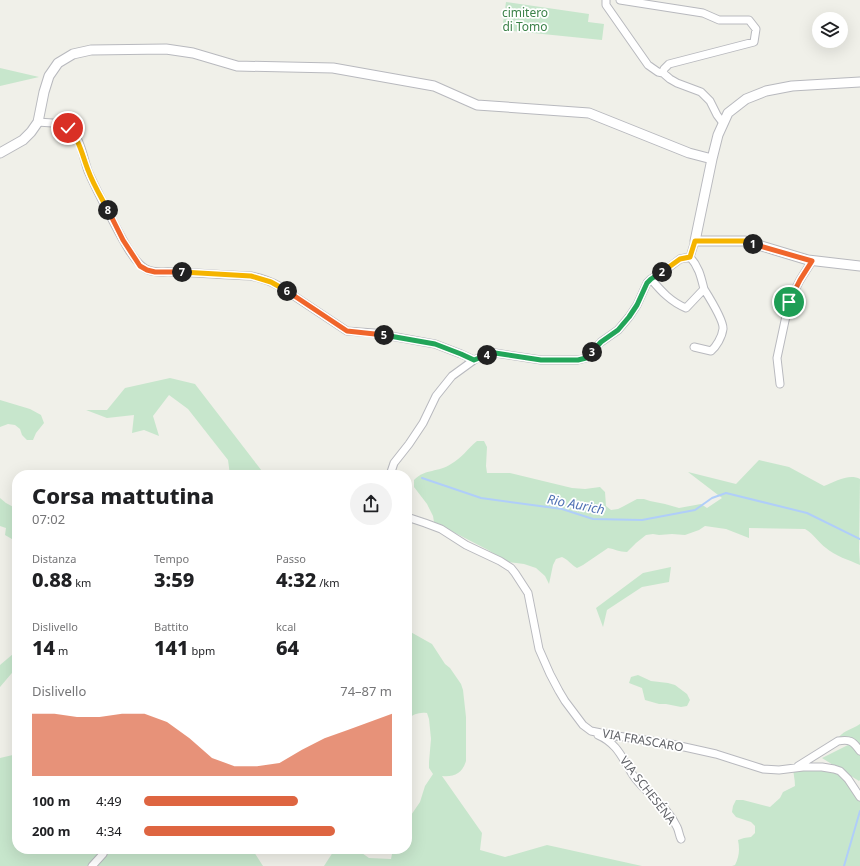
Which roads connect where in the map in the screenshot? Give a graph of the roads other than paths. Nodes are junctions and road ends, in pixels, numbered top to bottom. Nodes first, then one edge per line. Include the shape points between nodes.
1 (606, 0) edge
2 (620, 0) edge
3 (663, 73) junction
4 (860, 82) edge
5 (38, 122) junction
6 (723, 123) junction
7 (0, 153) edge
8 (712, 159) junction
9 (695, 241) junction
10 (690, 257) junction
11 (812, 261) junction
12 (860, 266) edge
13 (651, 279) junction
14 (704, 289) junction
15 (694, 347) dead end
16 (474, 360) junction
17 (780, 384) dead end
18 (392, 470) edge
19 (412, 518) edge
20 (591, 731) junction
21 (860, 751) edge
22 (796, 768) junction
23 (860, 797) edge
24 (681, 839) dead end
25 (103, 854) edge
26 (92, 866) edge

1 - 3 street via 606,5 648,65
2 - 3 street via 703,13 719,20 749,20 756,29 754,42 669,64
3 - 6 street via 677,83 701,92 710,101
4 - 6 street via 792,86 766,91 746,99 728,113
5 - 7 street via 23,140
5 - 8 street via 49,76 58,63 73,54 91,50 166,49 193,53 236,66 333,68 426,84 477,104 589,113 689,153
5 - 16 street via 61,125 73,133 94,186 123,240 140,266 147,270 251,276 262,279 279,286 347,331 435,344
6 - 8 street
8 - 9 street
9 - 10 street
9 - 11 street via 745,241
10 - 13 street via 680,259
10 - 14 street via 698,268
11 - 12 street
11 - 17 street via 789,302 777,358
13 - 14 street via 662,292 686,308
13 - 16 street via 629,317 586,358 541,360 495,353
14 - 15 street via 715,306 724,328 715,348 711,351
16 - 18 street via 452,376 436,396 423,423
19 - 20 street, VIA FRASCARO via 441,529 511,568 528,593 540,649 558,691 583,725
20 - 22 street, VIA FRASCARO via 671,744 716,754 763,769
20 - 24 street, VIA SCHESÉNA via 602,736 616,748 635,778 672,819
21 - 22 street via 849,740 838,741
22 - 23 street, VIA FRASCARO via 822,767 840,771
25 - 26 street

